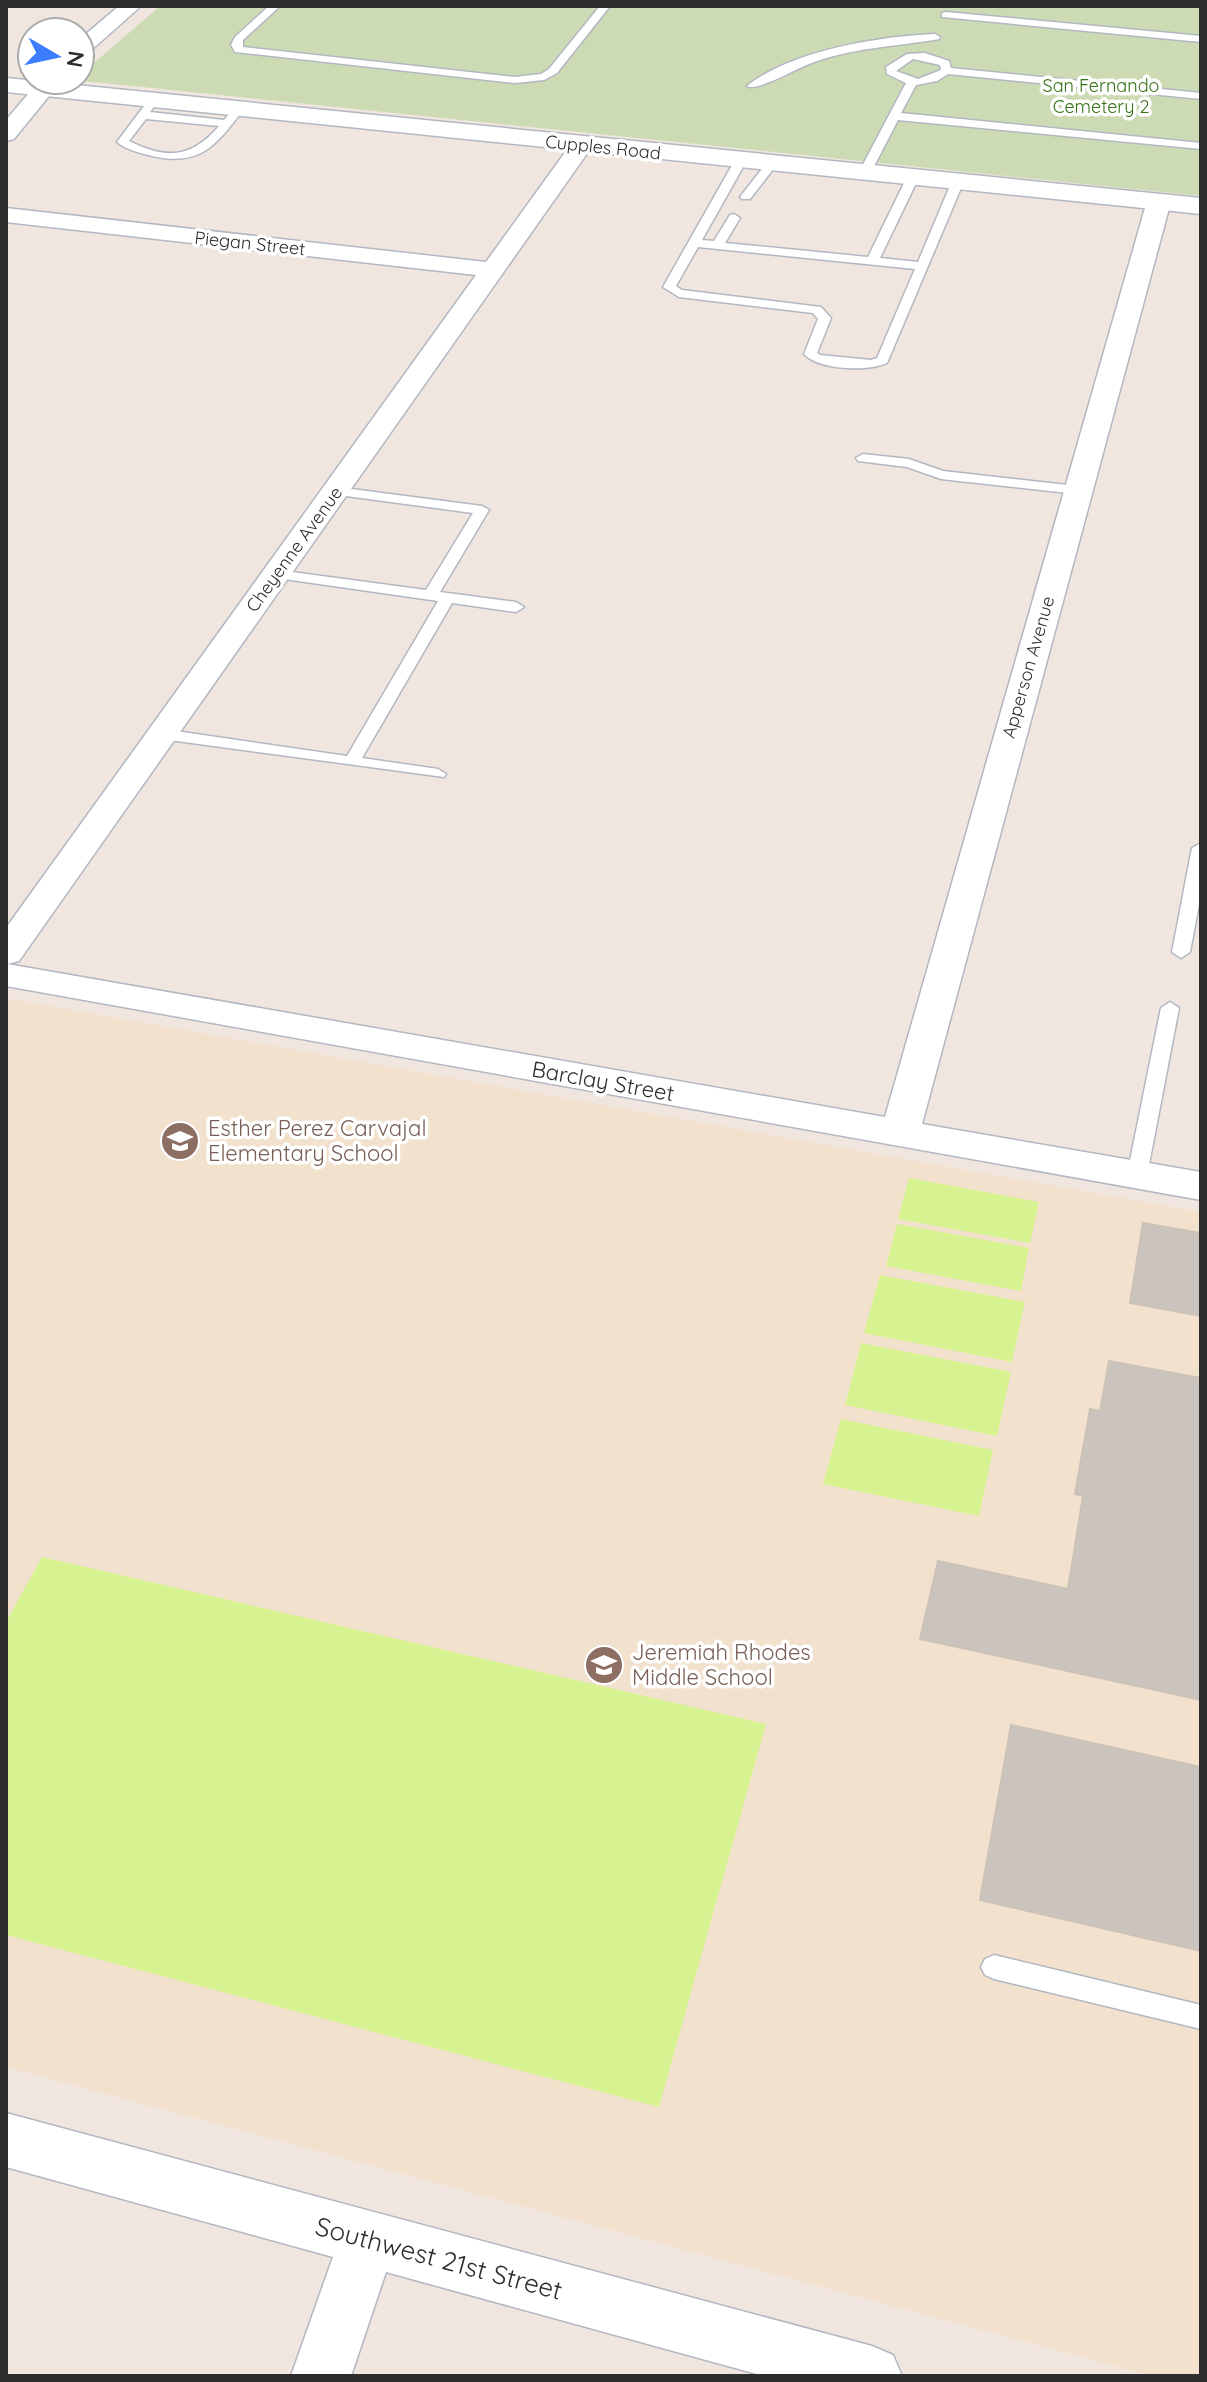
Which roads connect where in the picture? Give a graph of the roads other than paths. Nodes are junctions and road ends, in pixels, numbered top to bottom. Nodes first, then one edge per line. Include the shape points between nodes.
1 (131, 6) edge
2 (275, 6) edge
3 (604, 6) edge
4 (948, 11) edge
5 (96, 36) edge
6 (935, 37) junction
7 (1201, 39) edge
8 (925, 56) junction
9 (946, 71) junction
10 (912, 82) junction
11 (752, 86) dead end
12 (96, 95) edge
13 (38, 96) edge
14 (1201, 96) edge
15 (149, 108) junction
16 (232, 116) junction
17 (895, 116) junction
18 (6, 134) edge
19 (582, 145) junction
20 (1201, 146) edge
21 (741, 160) junction
22 (772, 163) junction
23 (865, 172) junction
24 (913, 177) junction
25 (958, 181) junction
26 (746, 197) dead end
27 (1159, 201) junction
28 (1201, 206) edge
29 (6, 215) edge
30 (734, 218) dead end
31 (694, 243) junction
32 (718, 245) junction
33 (872, 261) junction
34 (922, 266) junction
35 (493, 270) junction
36 (863, 458) dead end
37 (1077, 490) junction
38 (336, 491) junction
39 (277, 574) junction
40 (438, 597) junction
41 (516, 607) dead end
42 (162, 734) junction
43 (352, 761) junction
44 (438, 774) dead end
45 (1201, 848) edge
46 (1181, 952) dead end
47 (9, 974) edge
48 (1170, 1008) dead end
49 (900, 1133) junction
50 (1137, 1175) junction
51 (1201, 1186) edge
52 (994, 1967) dead end
53 (1201, 2017) edge
54 (6, 2140) edge
55 (368, 2239) junction
56 (321, 2376) edge
57 (872, 2376) edge

1 - 5 street
2 - 3 lane via 239,39 239,50 515,80 553,71
4 - 6 lane
4 - 7 lane
6 - 8 lane
6 - 11 lane via 876,41 787,67
8 - 9 lane via 945,63
8 - 10 lane via 911,56 891,67 897,78
9 - 10 lane via 926,82
9 - 14 lane
10 - 17 lane
12 - 15 street, Cupples Road
13 - 18 street
15 - 16 street, Cupples Road
15 - 16 lane via 123,142 137,151 180,156 197,153
16 - 19 street, Cupples Road
17 - 20 lane
17 - 23 lane
19 - 21 street, Cupples Road
19 - 35 street, Cheyenne Avenue
21 - 22 street, Cupples Road
21 - 31 lane
22 - 23 street, Cupples Road
22 - 26 lane
23 - 24 street, Cupples Road
24 - 25 street, Cupples Road
24 - 33 lane
25 - 27 street, Cupples Road
25 - 34 lane
27 - 28 street, Cupples Road
27 - 37 street, Apperson Avenue
29 - 35 street, Piegan Street
30 - 32 lane
31 - 32 lane
31 - 34 lane via 671,291 817,310 825,318 810,354 817,359 873,364 882,360
32 - 33 lane
33 - 34 lane
35 - 38 street, Cheyenne Avenue
36 - 37 lane via 909,463 941,475
37 - 49 street, Apperson Avenue
38 - 39 street, Cheyenne Avenue
38 - 40 lane via 482,510
39 - 40 lane
39 - 42 street, Cheyenne Avenue
40 - 41 lane
40 - 43 lane
42 - 43 lane
42 - 47 street, Cheyenne Avenue
43 - 44 lane
45 - 46 lane
47 - 49 street, Barclay Street
48 - 50 lane
49 - 50 street, Barclay Street
50 - 51 street, Barclay Street
52 - 53 lane
54 - 55 street, Southwest 21st Street
55 - 56 street
55 - 57 street, Southwest 21st Street

